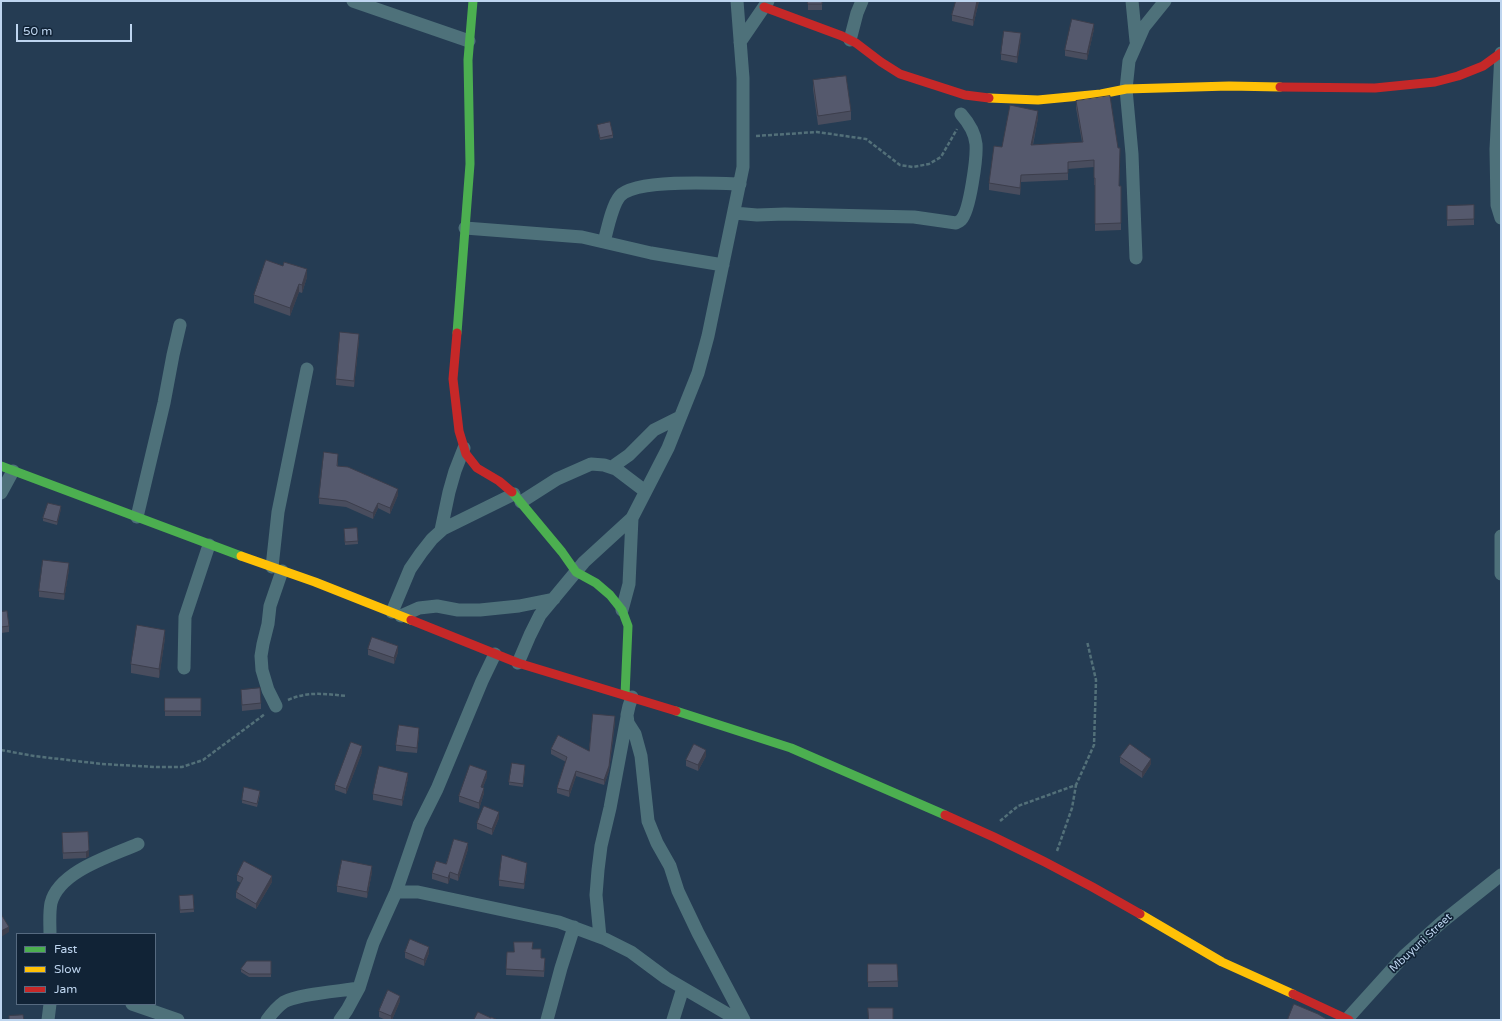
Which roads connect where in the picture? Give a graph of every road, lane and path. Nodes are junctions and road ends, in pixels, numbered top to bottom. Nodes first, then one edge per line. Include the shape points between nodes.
1 (353, 1) edge
2 (472, 1) edge
3 (737, 1) edge
4 (862, 1) edge
5 (1132, 1) edge
6 (1165, 1) edge
7 (766, 4) edge
8 (469, 40) junction
9 (850, 40) junction
10 (740, 42) junction
11 (1136, 43) junction
12 (1501, 53) edge
13 (1126, 89) junction
14 (961, 114) joint
15 (743, 136) junction
16 (740, 184) junction
17 (734, 213) junction
18 (1501, 218) edge
19 (465, 228) junction
20 (604, 242) junction
21 (1136, 258) dead end
22 (723, 266) junction
23 (180, 325) dead end
24 (307, 369) dead end
25 (680, 417) junction
26 (464, 448) junction
27 (612, 467) junction
28 (7, 468) edge
29 (645, 491) junction
30 (1, 493) edge
31 (517, 498) junction
32 (137, 517) junction
33 (632, 518) junction
34 (441, 530) junction
35 (1501, 536) edge
36 (209, 545) junction
37 (277, 569) junction
38 (576, 572) junction
39 (1501, 574) edge
40 (554, 599) junction
41 (622, 610) junction
42 (396, 614) junction
43 (1087, 641) dead end
44 (495, 654) junction
45 (518, 663) junction
46 (184, 668) dead end
47 (347, 696) dead end
48 (629, 696) junction
49 (276, 706) junction
50 (627, 715) junction
51 (1, 750) edge
52 (1076, 784) junction
53 (986, 833) junction
54 (138, 844) dead end
55 (1052, 867) junction
56 (1501, 875) edge
57 (396, 892) junction
58 (574, 927) junction
59 (50, 933) edge
60 (600, 937) junction
61 (359, 988) junction
62 (683, 988) junction
63 (50, 1005) edge
64 (135, 1005) edge
65 (1348, 1019) edge
66 (48, 1020) edge
67 (178, 1020) edge
68 (267, 1020) edge
69 (340, 1020) edge
70 (547, 1020) edge
71 (673, 1020) edge
72 (738, 1020) edge
73 (744, 1020) edge

1 - 8 street
2 - 8 street
3 - 10 street
4 - 9 street
5 - 11 street
6 - 11 street via 1144,27
7 - 9 street
7 - 10 street
8 - 19 street via 470,164
9 - 13 street via 900,74 965,95 1038,100
10 - 15 street
11 - 13 street via 1129,61
12 - 13 street via 1483,66 1458,76 1434,82 1383,87 1229,86
12 - 18 street via 1496,149 1497,205
13 - 21 street via 1132,154
14 - 15 path via 958,126 941,157 929,164 913,168 900,165 866,139 817,132
14 - 17 street via 968,122 976,143 974,175 967,209 962,219 956,223 914,217
15 - 16 street
16 - 17 street
16 - 20 street via 648,186 629,190 618,197
17 - 22 street
19 - 20 street via 582,237
19 - 26 street via 453,379 459,431
20 - 22 street
22 - 25 street via 700,365
23 - 32 street
24 - 37 street via 278,512
25 - 27 street via 654,430 629,455
25 - 29 street via 668,448
26 - 31 street via 477,468 499,480
26 - 34 street via 455,470
27 - 29 street
27 - 31 street via 591,464
28 - 30 street
28 - 32 street
29 - 33 street
31 - 34 street
31 - 38 street
32 - 36 street
33 - 38 street
33 - 41 street via 628,584
34 - 42 street via 410,569
35 - 39 street
36 - 37 street
36 - 46 street via 185,617
37 - 42 street
37 - 49 street via 261,656 262,670
38 - 40 street
38 - 41 street via 596,583
40 - 42 street via 480,610 458,610 437,606
40 - 45 street via 540,615
41 - 48 street via 628,626
42 - 44 street
43 - 52 path via 1096,680 1094,745
44 - 45 street
44 - 57 street via 419,825
45 - 48 street
47 - 49 path via 300,695
48 - 50 street
48 - 53 street via 791,748
49 - 51 path via 203,760 182,767 102,764
50 - 60 street via 601,846 596,895
50 - 73 street via 641,756 648,821 698,933
52 - 53 path via 1018,806
52 - 55 path via 1072,808
53 - 55 street
54 - 59 street via 84,868 60,886 51,902
55 - 65 street via 1106,894 1222,962
56 - 65 street, Mbuyuni Street via 1404,956
57 - 58 street via 418,892 446,897
57 - 61 street via 373,943
58 - 60 street
58 - 70 street
60 - 62 street via 631,952
61 - 68 street via 285,1001
61 - 69 street
62 - 71 street
62 - 72 street
63 - 66 street
64 - 67 street

